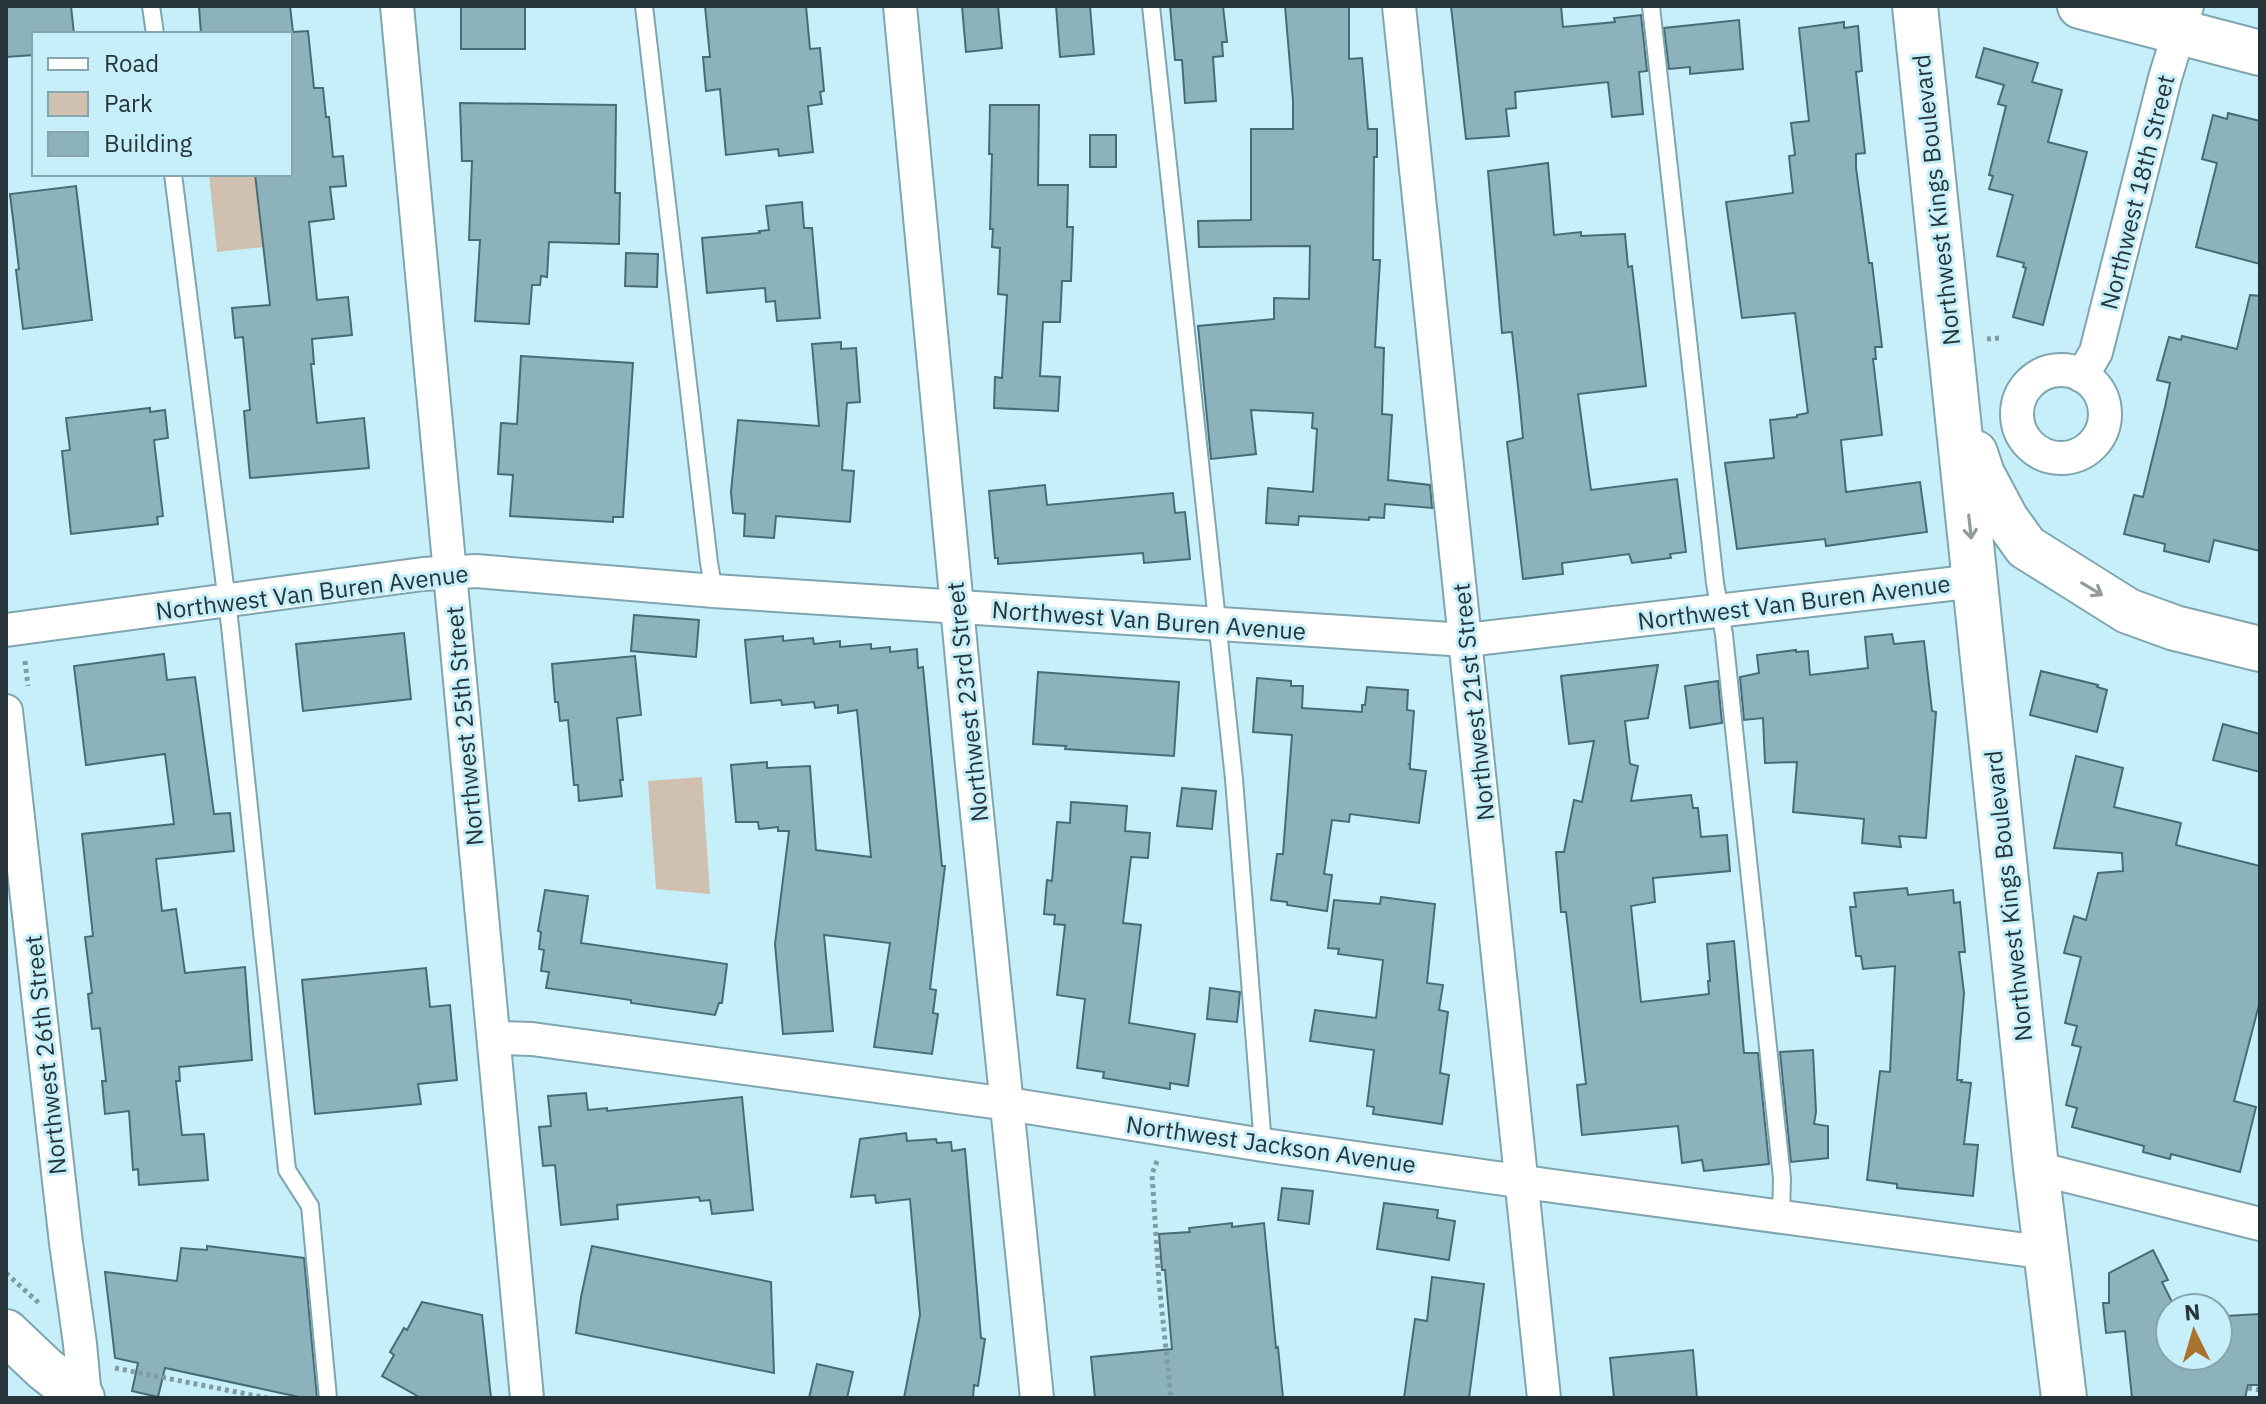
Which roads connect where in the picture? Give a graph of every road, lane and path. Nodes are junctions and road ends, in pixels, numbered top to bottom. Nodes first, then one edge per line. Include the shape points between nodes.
1 (151, 6) edge
2 (397, 6) edge
3 (644, 6) edge
4 (900, 6) edge
5 (1151, 6) edge
6 (1399, 6) edge
7 (1651, 6) edge
8 (1915, 6) edge
9 (2080, 6) edge
10 (2184, 19) edge
11 (155, 32) edge
12 (2260, 53) edge
13 (173, 176) edge
14 (2000, 338) dead end
15 (1987, 339) dead end
16 (2082, 376) dead end
17 (1956, 393) junction
18 (2026, 547) junction
19 (450, 572) junction
20 (1976, 581) junction
21 (714, 591) junction
22 (226, 602) junction
23 (958, 608) junction
24 (1720, 610) junction
25 (1218, 623) junction
26 (6, 630) edge
27 (1466, 640) junction
28 (2260, 649) edge
29 (6, 711) edge
30 (494, 1038) junction
31 (1008, 1104) junction
32 (1263, 1145) junction
33 (1160, 1151) dead end
34 (2036, 1168) junction
35 (1522, 1181) junction
36 (1781, 1218) junction
37 (2260, 1224) edge
38 (2048, 1253) junction
39 (6, 1273) edge
40 (6, 1332) edge
41 (79, 1339) junction
42 (2248, 1388) dead end
43 (2260, 1390) edge
44 (83, 1398) edge
45 (267, 1398) edge
46 (328, 1398) edge
47 (527, 1398) edge
48 (1037, 1398) edge
49 (1171, 1398) edge
50 (1544, 1398) edge
51 (2063, 1398) edge

1 - 11 lane
2 - 19 street, Northwest 25th Street
3 - 21 lane
4 - 23 street, Northwest 23rd Street
5 - 25 lane
6 - 27 street, Northwest 21st Street
7 - 24 lane
8 - 17 street, Northwest Kings Boulevard
9 - 10 street
10 - 12 street
10 - 16 street, Northwest 18th Street via 2096,352
13 - 22 lane
14 - 15 path
17 - 18 street, Northwest Kings Boulevard via 1982,474
17 -> 20 street, Northwest Kings Boulevard
18 - 20 street, Northwest Van Buren Avenue
18 -> 28 street via 2128,611
19 - 21 street, Northwest Van Buren Avenue
19 - 22 street, Northwest Van Buren Avenue
19 - 30 street, Northwest 25th Street
20 - 24 street, Northwest Van Buren Avenue
20 - 34 street, Northwest Kings Boulevard
21 - 23 street, Northwest Van Buren Avenue
22 - 26 street, Northwest Van Buren Avenue
22 - 46 lane via 287,1170 310,1206
23 - 25 street, Northwest Van Buren Avenue
23 - 31 street, Northwest 23rd Street
24 - 27 street, Northwest Van Buren Avenue
24 - 36 lane via 1782,1178
25 - 27 street, Northwest Van Buren Avenue
25 - 32 lane
27 - 35 street, Northwest 21st Street
29 - 41 street, Northwest 26th Street
30 - 31 street, Northwest Jackson Avenue
30 - 47 street, Northwest 25th Street
31 - 32 street, Northwest Jackson Avenue
31 - 48 street, Northwest 23rd Street
32 - 35 street, Northwest Jackson Avenue
33 - 49 path via 1152,1174
34 - 37 street
34 - 38 street, Northwest Kings Boulevard
35 - 36 street, Northwest Jackson Avenue
35 - 50 street, Northwest 21st Street
36 - 38 street, Northwest Jackson Avenue
38 - 51 street, Northwest Kings Boulevard
39 - 41 path
40 - 44 street
41 - 44 street, Northwest 26th Street
41 - 45 path via 112,1367
42 - 43 path

